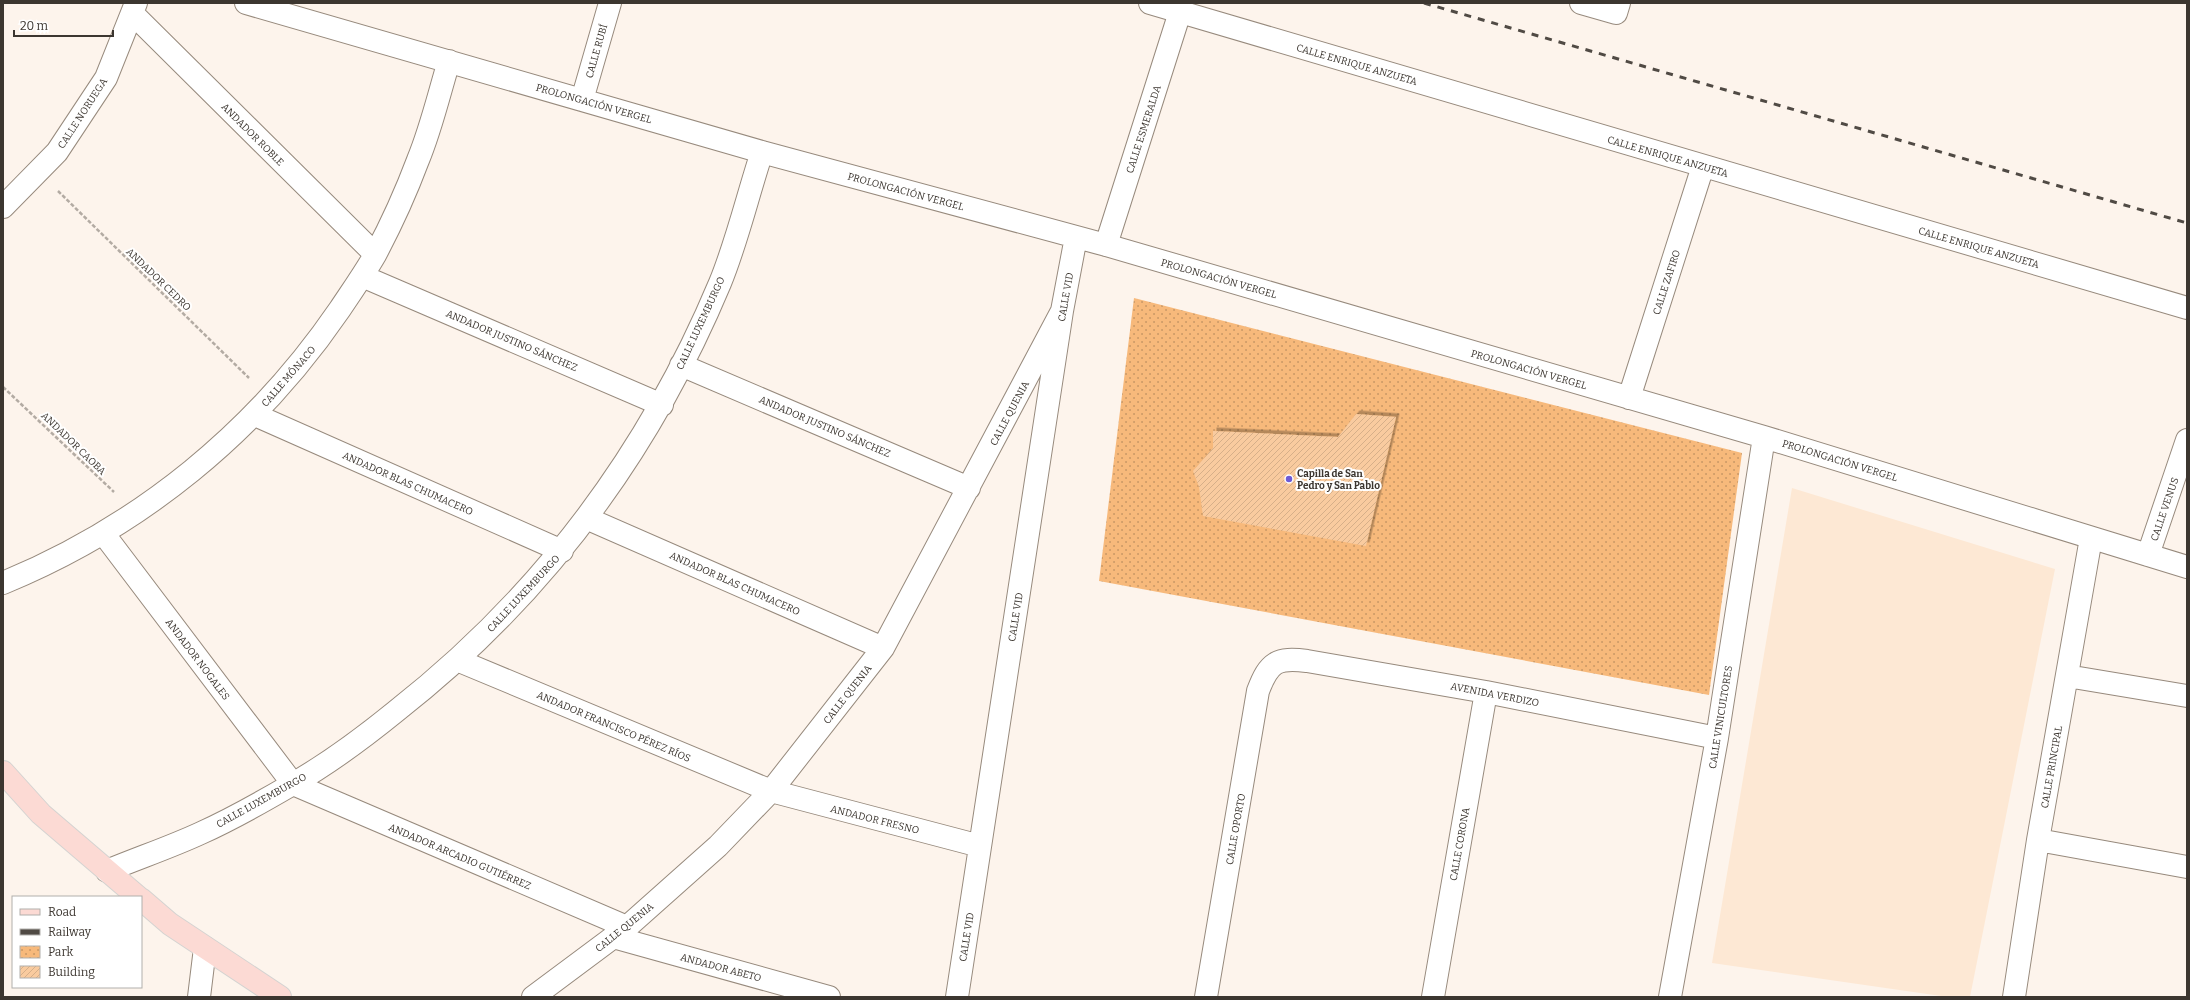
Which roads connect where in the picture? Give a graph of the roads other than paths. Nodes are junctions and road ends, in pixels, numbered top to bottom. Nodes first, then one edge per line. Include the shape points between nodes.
1 (246, 3) edge
2 (610, 3) edge
3 (1150, 3) edge
4 (1581, 3) edge
5 (134, 8) edge
6 (1617, 8) edge
7 (1180, 12) junction
8 (449, 61) junction
9 (582, 100) junction
10 (762, 152) junction
11 (1703, 166) junction
12 (3, 207) edge
13 (1076, 237) junction
14 (1106, 245) junction
15 (375, 254) junction
16 (362, 276) junction
17 (2187, 308) edge
18 (1062, 312) junction
19 (681, 365) junction
20 (1629, 398) junction
21 (662, 404) junction
22 (254, 415) junction
23 (1764, 437) junction
24 (2187, 440) edge
25 (969, 488) junction
26 (586, 518) junction
27 (103, 533) junction
28 (2091, 538) junction
29 (562, 551) junction
30 (2148, 556) junction
31 (2187, 567) edge
32 (3, 583) edge
33 (883, 648) junction
34 (457, 660) junction
35 (1272, 664) joint
36 (2067, 676) junction
37 (1486, 692) junction
38 (2187, 696) edge
39 (1717, 738) junction
40 (3, 772) edge
41 (293, 784) junction
42 (771, 792) junction
43 (2038, 840) junction
44 (980, 846) junction
45 (2187, 867) edge
46 (107, 871) junction
47 (137, 896) edge
48 (142, 900) edge
49 (620, 932) junction
50 (205, 948) junction
51 (199, 997) edge
52 (280, 997) edge
53 (533, 997) edge
54 (829, 997) edge
55 (957, 997) edge
56 (1206, 997) edge
57 (1433, 997) edge
58 (1670, 997) edge
59 (2014, 997) edge

1 - 8 street, PROLONGACIÓN VERGEL
2 - 9 street, CALLE RUBÍ
3 - 7 street, CALLE ENRIQUE ANZUETA
4 - 6 street
5 - 12 street, CALLE NORUEGA via 106,78 57,152
5 - 15 street, ANDADOR ROBLE
7 - 11 street, CALLE ENRIQUE ANZUETA
7 - 14 street, CALLE ESMERALDA
8 - 9 street, PROLONGACIÓN VERGEL
8 - 15 street, CALLE MÓNACO via 418,160
9 - 10 street, PROLONGACIÓN VERGEL
10 - 13 street, PROLONGACIÓN VERGEL
10 - 19 street, CALLE LUXEMBURGO via 720,281
11 - 17 street, CALLE ENRIQUE ANZUETA
11 - 20 street, CALLE ZAFIRO
13 - 14 street, PROLONGACIÓN VERGEL
13 - 18 street, CALLE VID
14 - 20 street, PROLONGACIÓN VERGEL
15 - 16 street, CALLE MÓNACO
16 - 21 street, ANDADOR JUSTINO SÁNCHEZ
16 - 22 street, CALLE MÓNACO via 312,349
18 - 25 street, CALLE QUENIA
18 - 44 street, CALLE VID
19 - 21 street, CALLE LUXEMBURGO
19 - 25 street, ANDADOR JUSTINO SÁNCHEZ
20 - 23 street, PROLONGACIÓN VERGEL
21 - 26 street, CALLE LUXEMBURGO via 615,480
22 - 27 street, CALLE MÓNACO via 183,479
22 - 29 street, ANDADOR BLAS CHUMACERO
23 - 28 street, PROLONGACIÓN VERGEL
23 - 39 street, CALLE VINICULTORES
24 - 30 street, CALLE VENUS
25 - 33 street, CALLE QUENIA
26 - 29 street, CALLE LUXEMBURGO
26 - 33 street, ANDADOR BLAS CHUMACERO
27 - 32 street, CALLE MÓNACO
27 - 41 street, ANDADOR NOGALES
28 - 30 street, PROLONGACIÓN VERGEL
28 - 36 street, CALLE PRINCIPAL
29 - 34 street, CALLE LUXEMBURGO via 503,618
30 - 31 street, PROLONGACIÓN VERGEL
33 - 42 street, CALLE QUENIA
34 - 41 street, CALLE LUXEMBURGO via 438,679 368,734
34 - 42 street, ANDADOR FRANCISCO PÉREZ RÍOS
35 - 37 street, AVENIDA VERDIZO via 1288,659 1307,661
35 - 56 street, CALLE OPORTO via 1258,690
36 - 38 street
36 - 43 street, CALLE PRINCIPAL
37 - 39 street, AVENIDA VERDIZO
37 - 57 street, CALLE CORONA
39 - 58 street, CALLE VINICULTORES
40 - 46 main road via 41,814
41 - 46 street, CALLE LUXEMBURGO via 202,832
41 - 49 street, ANDADOR ARCADIO GUTIÉRREZ
42 - 44 street, ANDADOR FRESNO
42 - 49 street, CALLE QUENIA via 718,846
43 - 45 street
43 - 59 street, CALLE PRINCIPAL
44 - 55 street, CALLE VID
46 - 47 main road
48 - 50 main road via 170,924
49 - 53 street, CALLE QUENIA
49 - 54 street, ANDADOR ABETO
50 - 51 street
50 - 52 main road

